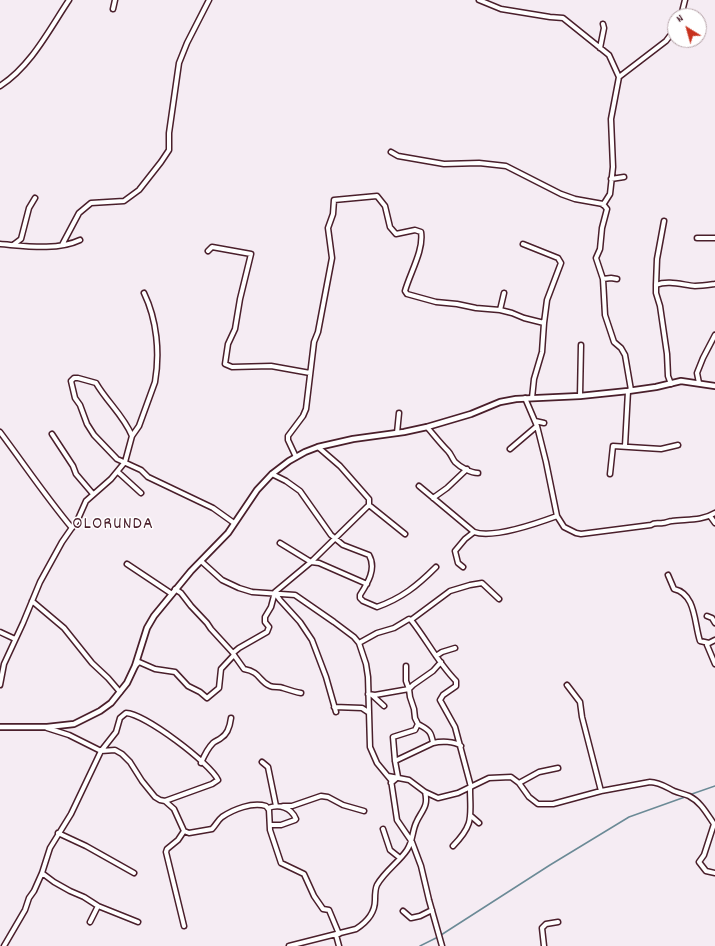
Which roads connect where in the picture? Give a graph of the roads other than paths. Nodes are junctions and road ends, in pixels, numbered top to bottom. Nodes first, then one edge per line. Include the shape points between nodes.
1 (69, 0) edge
2 (115, 0) edge
3 (209, 0) edge
4 (479, 0) edge
5 (113, 9) dead end
6 (603, 24) dead end
7 (667, 40) edge
8 (600, 48) junction
9 (619, 77) junction
10 (0, 86) edge
11 (391, 152) dead end
12 (624, 177) dead end
13 (611, 179) junction
14 (35, 198) dead end
15 (603, 205) junction
16 (664, 221) dead end
17 (697, 238) dead end
18 (715, 238) edge
19 (80, 240) dead end
20 (0, 244) edge
21 (523, 244) dead end
22 (62, 245) junction
23 (13, 246) junction
24 (208, 251) dead end
25 (603, 279) junction
26 (617, 279) dead end
27 (715, 284) edge
28 (656, 285) junction
29 (144, 293) dead end
30 (504, 293) dead end
31 (500, 310) junction
32 (544, 323) junction
33 (715, 335) edge
34 (581, 345) dead end
35 (310, 374) junction
36 (671, 384) junction
37 (699, 384) junction
38 (715, 386) edge
39 (630, 390) junction
40 (580, 396) junction
41 (525, 398) junction
42 (532, 398) junction
43 (398, 413) dead end
44 (535, 421) junction
45 (544, 422) dead end
46 (537, 426) junction
47 (427, 427) junction
48 (0, 432) edge
49 (397, 433) junction
50 (52, 434) dead end
51 (132, 436) junction
52 (678, 445) dead end
53 (625, 446) junction
54 (318, 447) junction
55 (510, 449) dead end
56 (296, 457) junction
57 (125, 462) junction
58 (467, 469) junction
59 (118, 472) junction
60 (478, 473) dead end
61 (272, 474) junction
62 (610, 474) dead end
63 (419, 486) dead end
64 (141, 493) dead end
65 (93, 494) junction
66 (433, 498) junction
67 (369, 505) junction
68 (715, 513) edge
69 (557, 516) junction
70 (710, 516) junction
71 (234, 523) junction
72 (715, 523) edge
73 (72, 528) junction
74 (474, 532) junction
75 (405, 534) dead end
76 (335, 538) junction
77 (280, 544) dead end
78 (201, 561) junction
79 (311, 562) junction
80 (127, 564) dead end
81 (436, 567) dead end
82 (463, 568) dead end
83 (668, 575) dead end
84 (367, 584) junction
85 (173, 591) junction
86 (275, 592) junction
87 (499, 599) dead end
88 (32, 601) junction
89 (707, 616) dead end
90 (411, 620) junction
91 (715, 624) edge
92 (0, 632) edge
93 (15, 639) junction
94 (715, 640) edge
95 (359, 643) junction
96 (709, 643) junction
97 (455, 648) dead end
98 (233, 654) junction
99 (436, 656) junction
100 (441, 662) junction
101 (715, 664) edge
102 (135, 666) junction
103 (406, 666) dead end
104 (0, 685) edge
105 (567, 686) dead end
106 (409, 690) junction
107 (120, 692) junction
108 (301, 693) dead end
109 (370, 695) junction
110 (384, 706) dead end
111 (334, 707) junction
112 (336, 712) dead end
113 (368, 712) junction
114 (231, 718) dead end
115 (418, 724) junction
116 (0, 727) edge
117 (47, 728) junction
118 (433, 743) junction
119 (461, 746) junction
120 (101, 751) junction
121 (394, 761) junction
122 (262, 762) dead end
123 (202, 763) junction
124 (558, 768) dead end
125 (388, 776) junction
126 (398, 777) junction
127 (391, 783) junction
128 (519, 783) junction
129 (470, 787) junction
130 (601, 791) junction
131 (425, 792) junction
132 (165, 801) junction
133 (276, 806) junction
134 (283, 806) junction
135 (268, 808) junction
136 (364, 811) dead end
137 (471, 816) junction
138 (479, 823) dead end
139 (270, 825) junction
140 (383, 829) dead end
141 (184, 831) junction
142 (58, 833) junction
143 (412, 842) junction
144 (453, 846) dead end
145 (400, 858) junction
146 (42, 873) junction
147 (134, 873) dead end
148 (715, 873) edge
149 (98, 906) junction
150 (432, 910) junction
151 (403, 911) dead end
152 (90, 922) dead end
153 (138, 922) dead end
154 (558, 922) dead end
155 (184, 926) dead end
156 (337, 935) junction
157 (4, 946) edge
158 (289, 946) edge
159 (339, 946) edge
160 (442, 946) edge
161 (544, 946) edge

1 - 10 street via 31,58
2 - 5 street
3 - 22 street via 179,63 169,150 139,190 124,201 91,203 79,213
4 - 8 street via 502,9 563,18
6 - 8 street
7 - 9 street
8 - 9 street via 609,55
9 - 13 street via 611,119
11 - 15 street via 398,156 444,164 479,163 506,166 561,194
12 - 13 street
13 - 15 street via 610,194
14 - 23 street via 29,208 21,239
15 - 25 street via 607,209 596,258
16 - 28 street
17 - 18 street
19 - 22 street
20 - 23 street
21 - 32 street via 558,258 561,263 550,291
22 - 23 street via 42,248
24 - 35 street via 212,247 251,254 225,364 232,367 271,366
25 - 26 street
25 - 39 street via 605,315 614,342 625,355
27 - 28 street
28 - 36 street
29 - 51 street via 153,318 156,338 156,375 139,426
30 - 31 street
31 - 32 street
31 - 35 street via 436,302 407,294 405,291 417,259 421,232 415,230 396,234 390,227 385,206 377,196 334,200 328,228 332,258 314,342
32 - 42 street via 542,352 534,379
33 - 37 street via 697,373
34 - 40 street
35 - 56 street via 306,409 288,436
36 - 37 street via 681,381
36 - 39 street
37 - 38 street
39 - 40 street
39 - 53 street
40 - 42 street
41 - 42 street
41 - 44 street
41 - 47 street via 500,402
43 - 49 street
44 - 45 street
44 - 46 street
46 - 55 street
46 - 69 street
47 - 49 street
47 - 58 street via 437,441 450,452 456,463
48 - 73 street
49 - 54 street
50 - 65 street via 76,474
51 - 57 street
51 - 57 street via 117,410 103,396 96,383 74,378 72,381 75,398 87,424 117,459
52 - 53 street via 661,449
53 - 62 street via 613,446
54 - 56 street
54 - 67 street via 349,476 369,499
56 - 61 street
57 - 59 street
57 - 71 street via 141,470 148,477 213,508
58 - 60 street
58 - 66 street
59 - 64 street
59 - 65 street
61 - 71 street via 257,490
61 - 76 street via 300,491
63 - 66 street
65 - 73 street
66 - 74 street
67 - 75 street
67 - 76 street
68 - 70 street
69 - 70 street via 564,527 581,534
69 - 74 street via 518,529 481,535
70 - 72 street
71 - 78 street via 228,533
73 - 88 street via 51,561
74 - 82 street via 455,551 458,563
76 - 79 street
76 - 84 street via 343,545 369,555 371,561
77 - 79 street
78 - 85 street
78 - 86 street via 226,582 252,592
79 - 84 street
79 - 86 street
80 - 85 street
81 - 84 street via 420,583 377,607 360,598
83 - 96 street via 674,589 681,591 691,603 700,641
85 - 98 street via 181,593
85 - 102 street via 147,628
86 - 95 street via 296,595
86 - 98 street via 271,607 264,617 269,627 267,632
86 - 111 street via 312,640
87 - 90 street via 482,583 470,585 450,591
88 - 93 street
88 - 107 street via 64,628
89 - 91 street via 712,618
90 - 95 street via 405,620 394,628 377,633
90 - 99 street
92 - 93 street
93 - 104 street via 4,664
94 - 96 street
95 - 109 street via 366,664
96 - 101 street via 707,645
97 - 99 street
98 - 102 street via 221,669 219,688 207,698 188,686 174,672 155,669 139,662
98 - 108 street via 244,669 252,670 270,687 282,687
99 - 100 street
100 - 106 street via 434,670 412,684
100 - 119 street via 456,681 456,686 440,700 455,727
102 - 107 street
103 - 106 street
105 - 130 street via 580,702
106 - 109 street
106 - 115 street
107 - 117 street via 111,703 84,720
109 - 110 street
109 - 113 street
111 - 112 street
111 - 113 street via 362,708
113 - 125 street via 370,747 377,763
114 - 123 street via 224,737 213,743
115 - 118 street via 428,729
115 - 121 street via 415,730 393,737
116 - 117 street
117 - 120 street via 69,735
118 - 119 street
118 - 121 street
119 - 129 street
120 - 123 street via 116,732 120,718 123,714 129,713 162,730
120 - 132 street via 115,750 122,754 155,797
120 - 142 street via 71,814
121 - 126 street
122 - 133 street via 268,767
123 - 132 street via 218,780
124 - 128 street via 539,772
125 - 126 street
125 - 127 street
126 - 127 street
126 - 131 street via 409,780
127 - 143 street via 397,820
128 - 129 street via 511,777 489,778
128 - 130 street via 538,804 553,804
129 - 131 street via 438,798
129 - 137 street
130 - 148 street via 658,782 696,801 714,824 704,855 699,862 706,871
131 - 143 street via 426,805 416,824
132 - 141 street via 174,809
133 - 134 street
133 - 135 street
134 - 136 street via 292,806 321,796
134 - 139 street via 290,810 296,819 281,825
135 - 139 street
135 - 141 street via 264,805 245,806 222,817 212,829
137 - 138 street
137 - 144 street via 469,824
139 - 156 street via 281,864 304,874 318,903 323,909 329,910
140 - 145 street via 390,850
141 - 155 street via 166,852
142 - 146 street
142 - 147 street
143 - 145 street
143 - 150 street
145 - 156 street via 376,886 375,905 371,916 356,929
146 - 149 street
146 - 157 street
149 - 152 street
149 - 153 street
150 - 151 street via 411,918
150 - 160 street
154 - 161 street via 546,924 542,928
156 - 158 street
156 - 159 street

